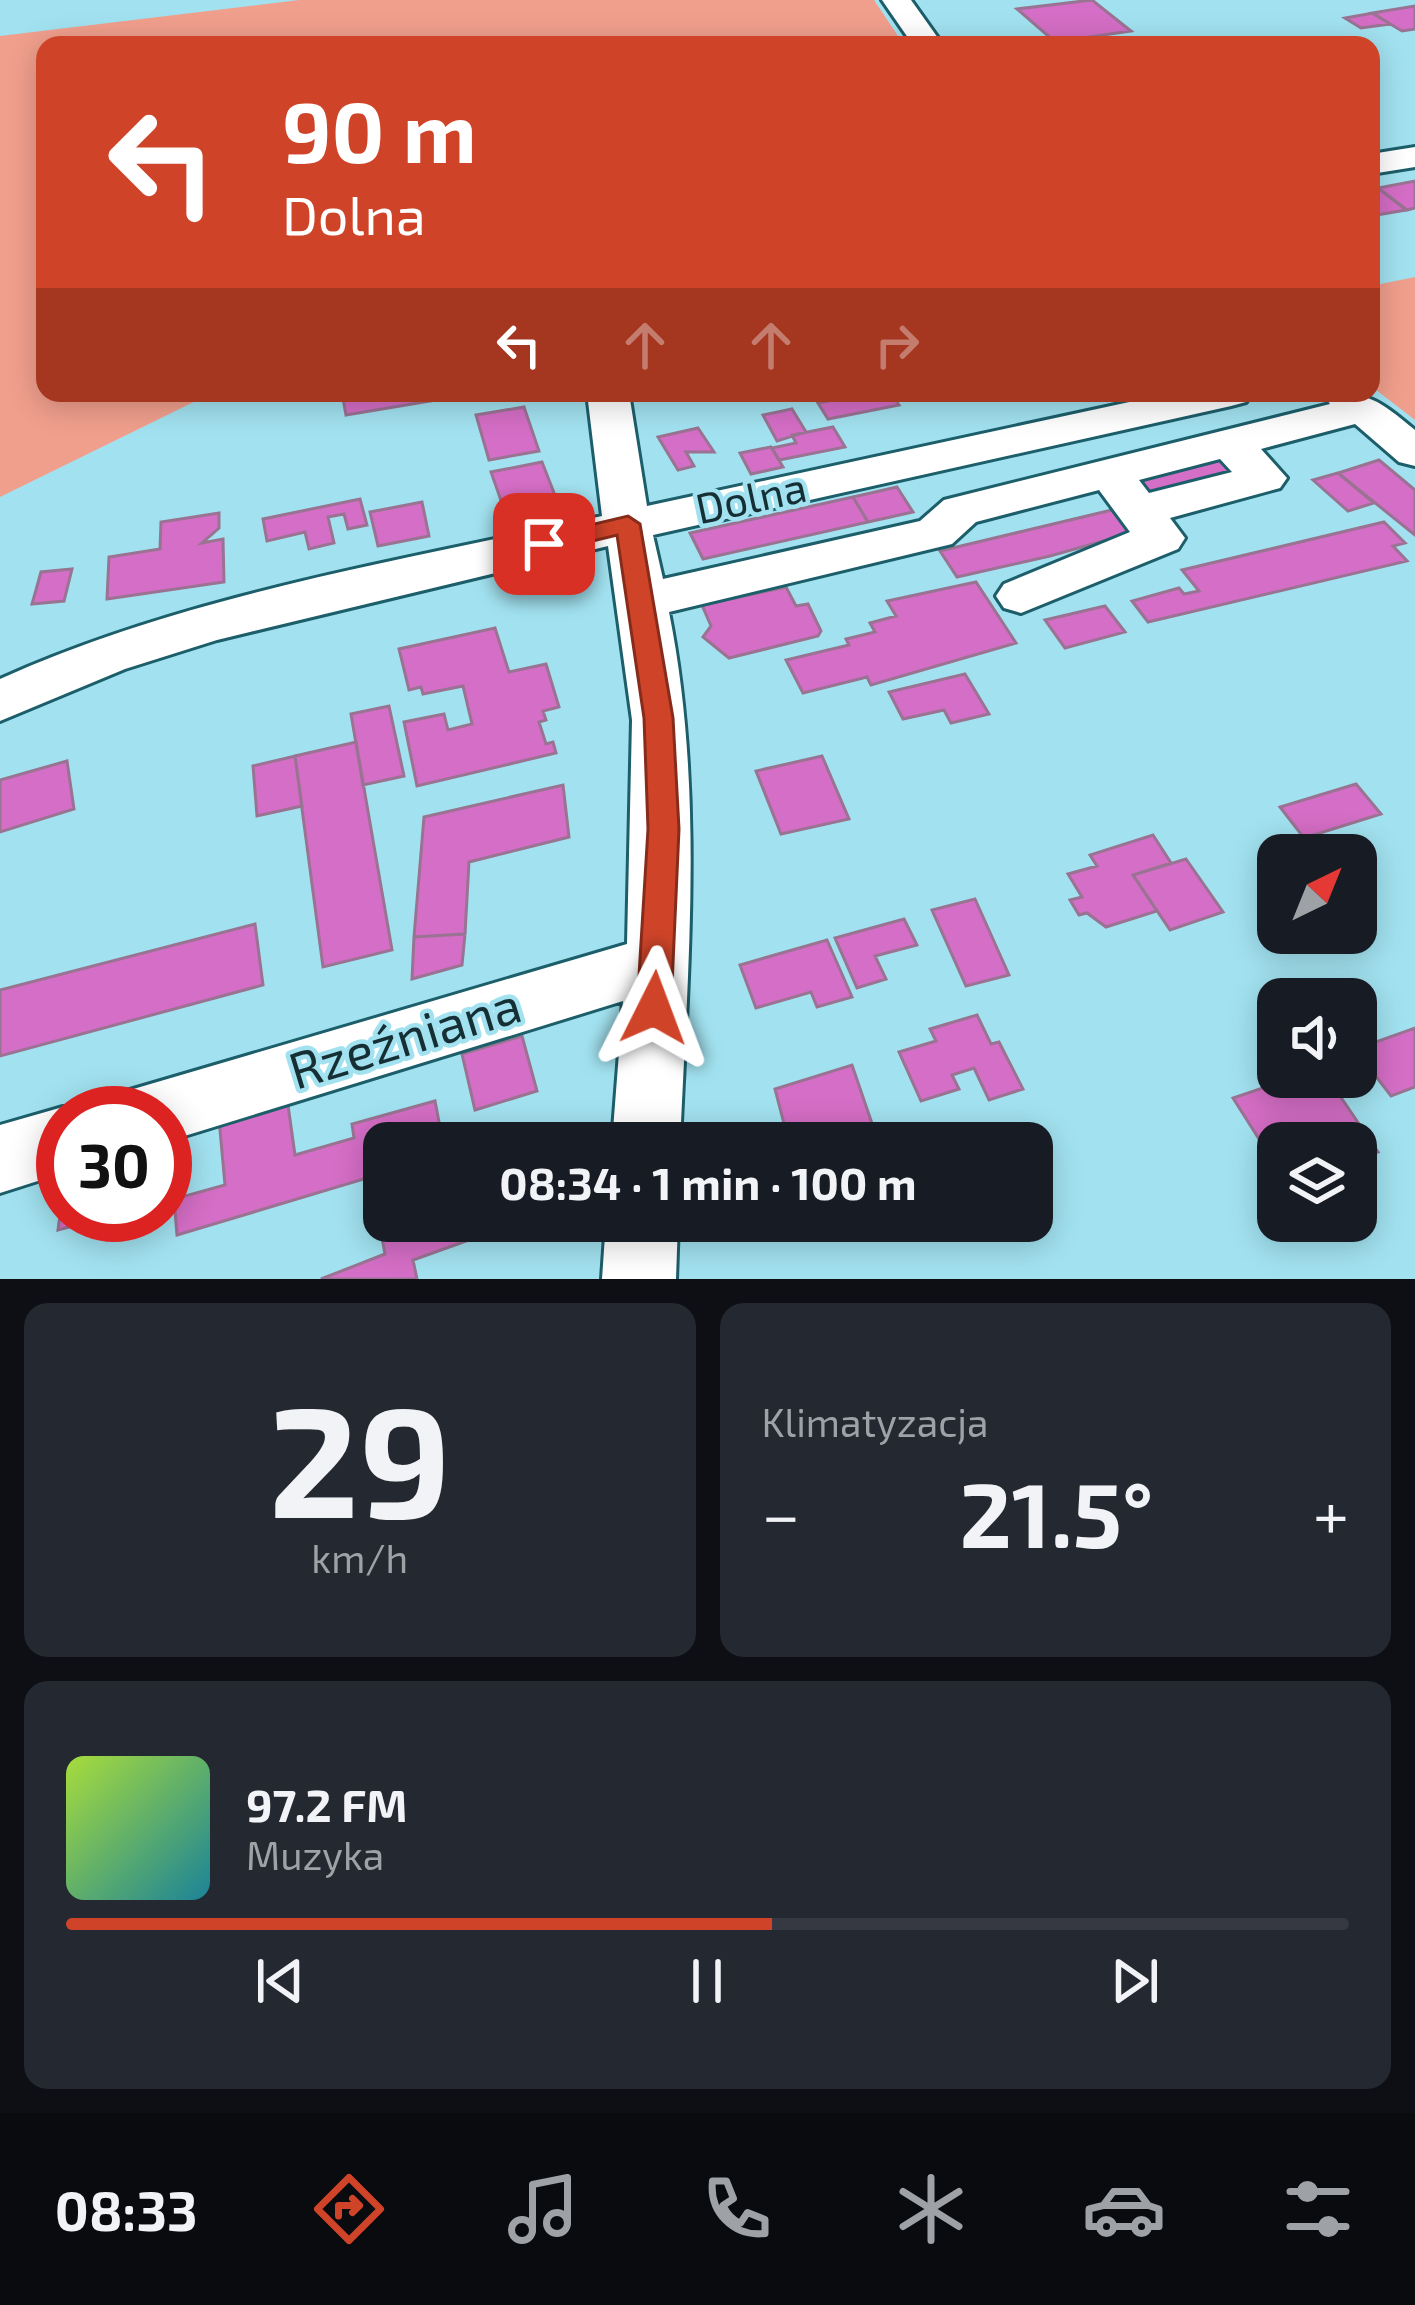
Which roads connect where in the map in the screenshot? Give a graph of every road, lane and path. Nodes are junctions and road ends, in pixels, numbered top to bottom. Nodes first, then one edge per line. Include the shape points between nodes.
1 (896, 0) edge
2 (922, 36) edge
3 (1415, 157) edge
4 (1380, 163) edge
5 (609, 402) edge
6 (1190, 402) edge
7 (1350, 402) edge
8 (1354, 402) edge
9 (1415, 452) edge
10 (1124, 492) junction
11 (628, 524) junction
12 (1021, 596) dead end
13 (640, 602) junction
14 (0, 701) edge
15 (657, 962) junction
16 (192, 1102) edge
17 (647, 1122) edge
18 (36, 1148) edge
19 (0, 1159) edge
20 (641, 1242) edge
21 (639, 1279) edge

1 - 2 street
3 - 4 street
5 - 11 street
6 - 11 street, Dolna
7 - 10 street via 1229,442 1264,478
8 - 9 street
10 - 12 street via 1161,538
10 - 13 street via 960,511 935,533
11 - 13 street
11 - 14 street, Dolna via 149,642
13 - 15 street via 659,718
15 - 16 street, Rzeźniana
15 - 17 street
18 - 19 street
20 - 21 street

